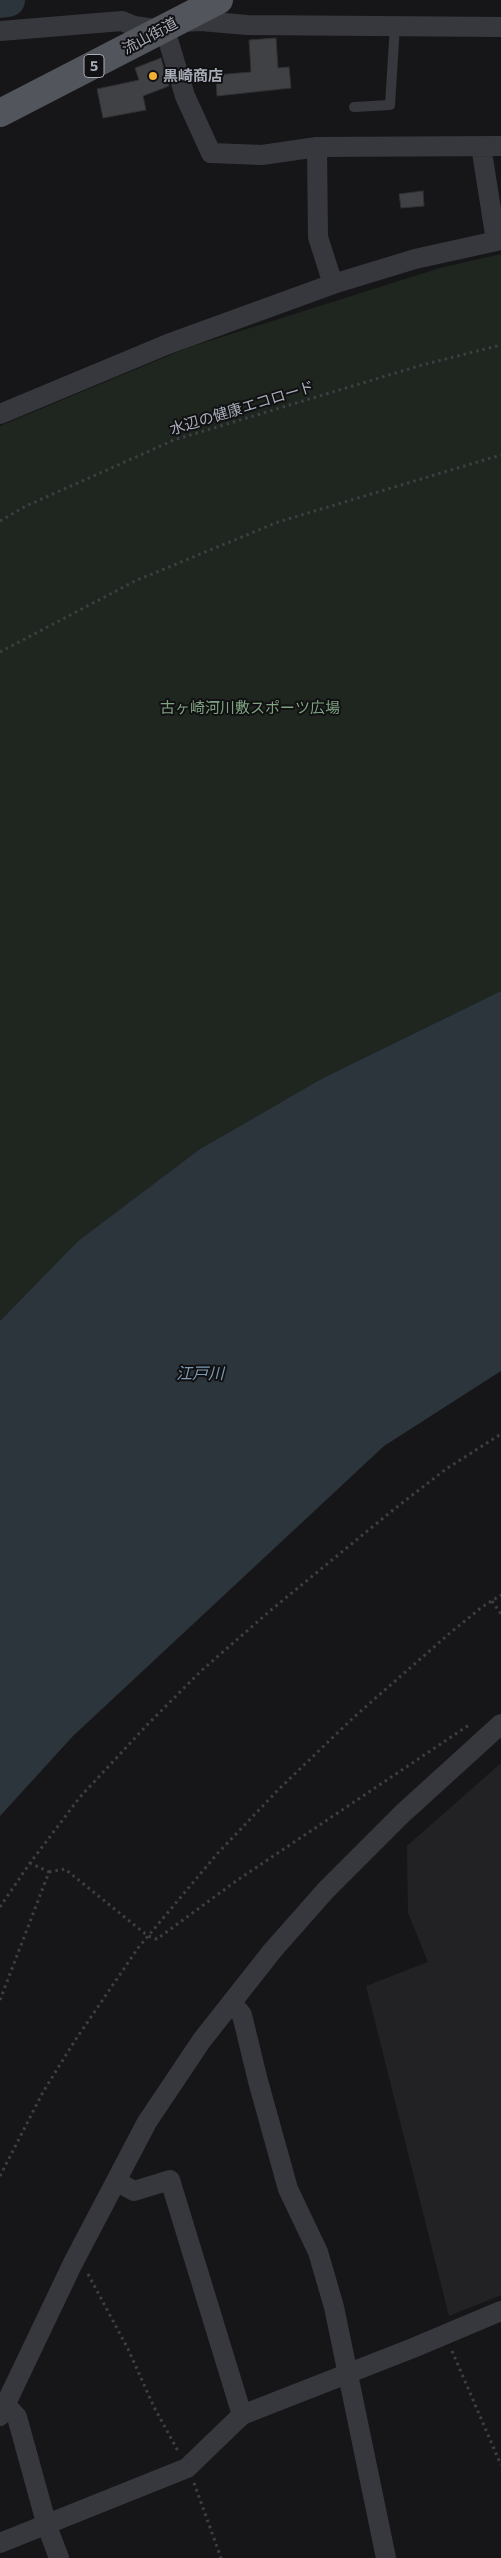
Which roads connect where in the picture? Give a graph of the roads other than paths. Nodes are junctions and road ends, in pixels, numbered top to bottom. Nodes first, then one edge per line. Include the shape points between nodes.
1 (219, 0) edge
2 (395, 25) junction
3 (168, 26) junction
4 (501, 27) edge
5 (0, 31) edge
6 (354, 107) dead end
7 (0, 114) edge
8 (481, 146) junction
9 (501, 146) edge
10 (317, 147) junction
11 (498, 240) edge
12 (333, 284) junction
13 (0, 414) edge
14 (501, 1724) edge
15 (232, 2002) junction
16 (116, 2181) junction
17 (501, 2311) edge
18 (347, 2374) junction
19 (3, 2411) edge
20 (242, 2415) junction
21 (47, 2526) junction
22 (0, 2543) edge
23 (58, 2558) edge
24 (386, 2558) edge

1 - 3 main road, 流山街道 / 5
2 - 3 street via 247,26 201,21
2 - 4 street
2 - 6 lane via 390,105
3 - 5 street via 134,26 122,21
3 - 7 main road, 流山街道 / 5
3 - 10 street via 169,43 185,96 211,153 262,155
8 - 9 street
8 - 10 street
8 - 11 street
10 - 12 street via 318,237
11 - 12 street via 415,259
12 - 13 street via 168,344
14 - 15 street via 402,1814 326,1890
15 - 16 street via 147,2122
15 - 18 street via 242,2015 288,2189 318,2252 334,2307
16 - 19 street
16 - 20 street via 134,2191 170,2180
17 - 18 street
18 - 20 street
18 - 24 street
19 - 21 street via 17,2417
20 - 21 street via 187,2468
21 - 22 street
21 - 23 street

